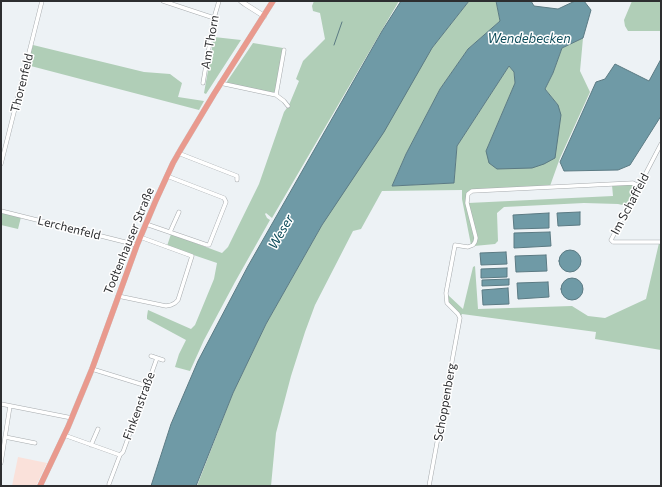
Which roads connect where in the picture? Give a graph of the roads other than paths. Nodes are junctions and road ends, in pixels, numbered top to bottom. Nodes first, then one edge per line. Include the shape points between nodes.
1 (42, 1) edge
2 (163, 1) edge
3 (219, 1) edge
4 (241, 1) edge
5 (273, 1) edge
6 (264, 16) junction
7 (214, 18) junction
8 (284, 50) dead end
9 (220, 83) junction
10 (203, 84) dead end
11 (276, 95) junction
12 (288, 106) dead end
13 (661, 144) edge
14 (178, 153) junction
15 (1, 164) edge
16 (167, 176) junction
17 (237, 180) dead end
18 (639, 186) junction
19 (1, 211) edge
20 (179, 212) dead end
21 (146, 224) junction
22 (170, 232) junction
23 (140, 237) junction
24 (661, 242) edge
25 (137, 245) junction
26 (118, 296) junction
27 (151, 356) dead end
28 (157, 358) junction
29 (163, 360) dead end
30 (92, 369) junction
31 (147, 386) junction
32 (1, 404) edge
33 (10, 406) junction
34 (72, 418) junction
35 (98, 429) dead end
36 (64, 436) junction
37 (5, 437) junction
38 (35, 443) dead end
39 (91, 445) junction
40 (2, 452) edge
41 (120, 455) junction
42 (1, 463) edge
43 (109, 484) dead end
44 (40, 486) edge
45 (429, 486) edge

1 - 15 street, Thorenfeld
2 - 7 street
3 - 7 street, Am Thorn
4 - 6 street
5 - 6 main road, Todtenhauser Straße
6 - 9 main road, Todtenhauser Straße
7 - 10 street, Am Thorn
8 - 11 street
9 - 11 street
9 - 14 main road, Todtenhauser Straße
11 - 12 street
13 - 18 street, Im Schaffeld
14 - 16 main road, Todtenhauser Straße
14 - 17 street via 237,176
16 - 21 main road, Todtenhauser Straße
16 - 22 street via 224,198 226,202 208,246
18 - 24 street, Im Schaffeld via 611,240
18 - 45 street, Schoppenberg via 633,183 472,191 468,194 467,203 476,238 473,245 468,247 456,245 446,293 446,303 460,318
19 - 25 street, Lerchenfeld
20 - 22 street
21 - 22 street
21 - 23 main road, Todtenhauser Straße
23 - 25 main road, Todtenhauser Straße
23 - 26 street via 192,256 178,300 166,306
25 - 26 main road, Todtenhauser Straße
26 - 30 main road, Todtenhauser Straße
27 - 28 street, Finkenstraße
28 - 29 street, Finkenstraße
28 - 31 street, Finkenstraße
30 - 31 street
30 - 34 main road, Todtenhauser Straße
31 - 41 street, Finkenstraße
32 - 33 street
33 - 34 street
33 - 37 street
34 - 36 main road, Todtenhauser Straße
35 - 39 street
36 - 39 street, Finkenstraße
36 - 44 main road, Todtenhauser Straße
37 - 38 street
37 - 40 street
39 - 41 street, Finkenstraße
40 - 42 street
41 - 43 street, Finkenstraße

